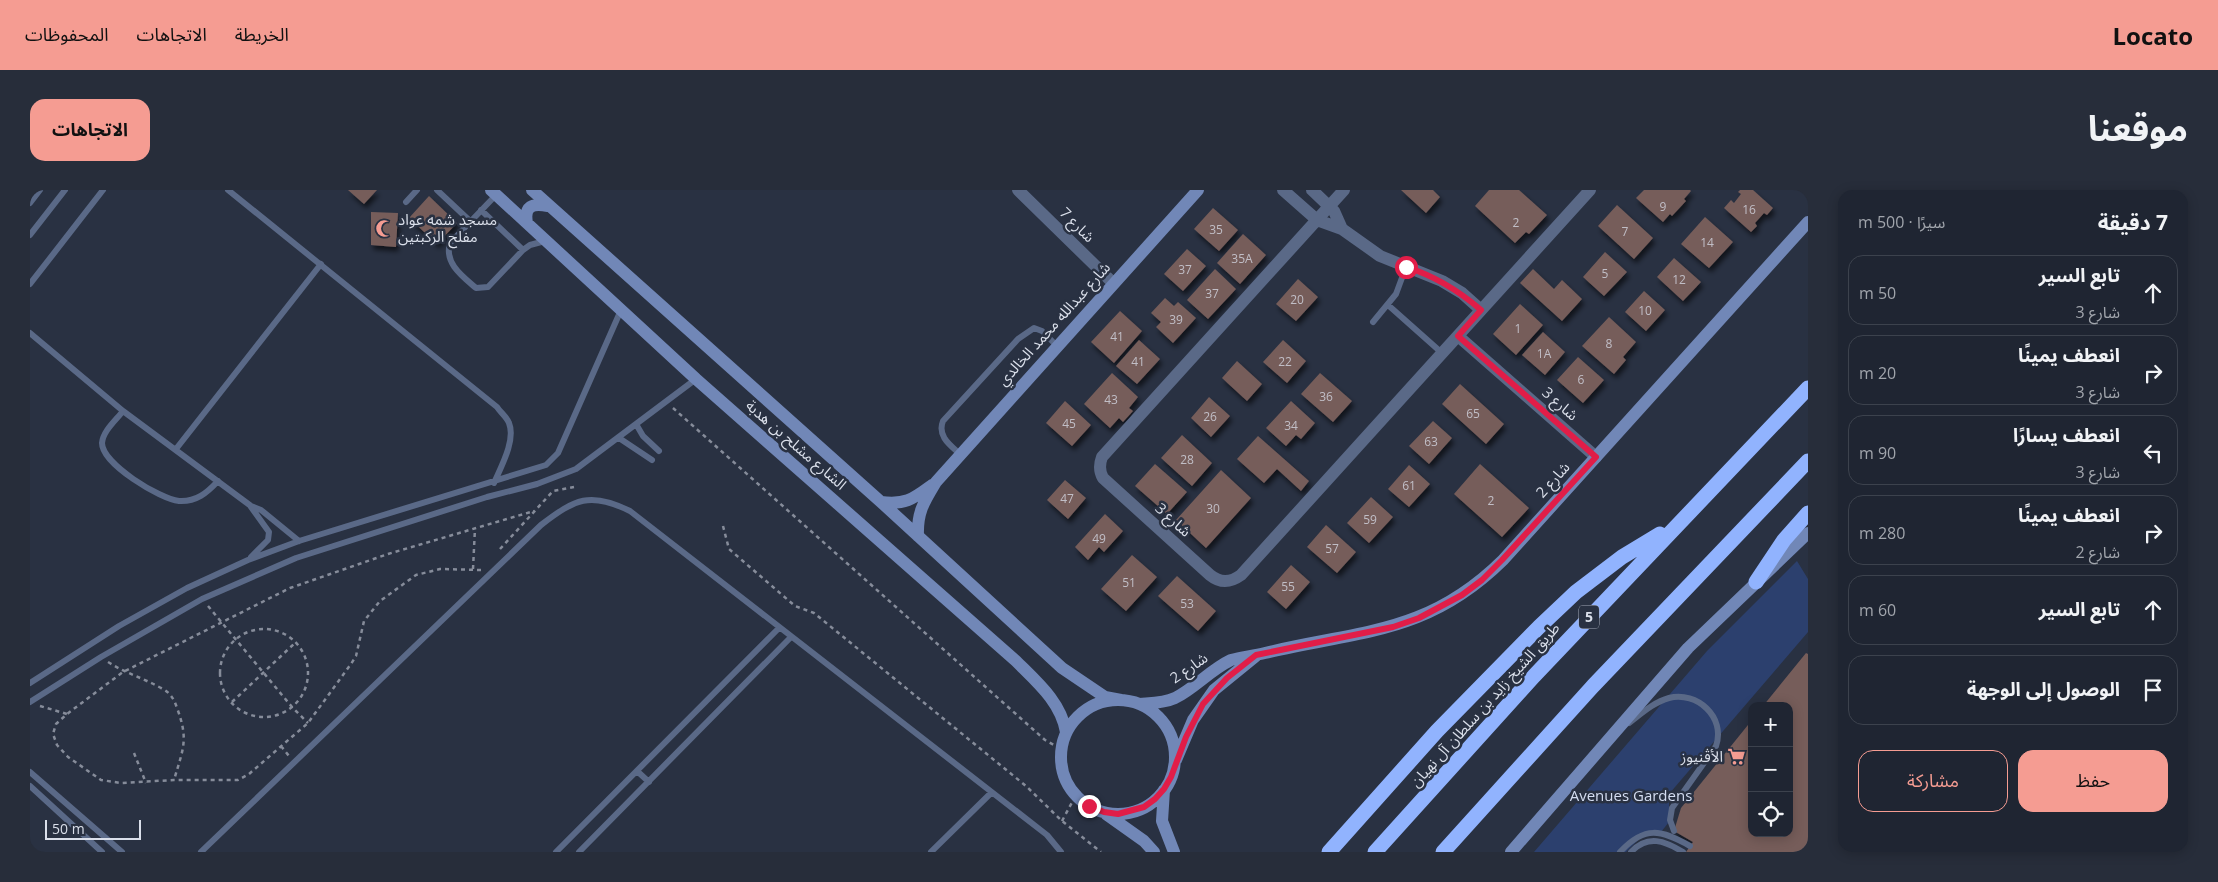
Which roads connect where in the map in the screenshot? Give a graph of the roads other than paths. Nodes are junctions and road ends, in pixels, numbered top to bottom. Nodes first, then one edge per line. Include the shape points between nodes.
1 (40, 190) edge
2 (66, 190) edge
3 (103, 190) edge
4 (228, 190) edge
5 (417, 190) edge
6 (437, 190) edge
7 (509, 190) edge
8 (532, 190) edge
9 (1018, 190) edge
10 (1284, 190) edge
11 (1312, 190) edge
12 (1344, 190) edge
13 (1590, 190) edge
14 (494, 192) edge
15 (1192, 192) edge
16 (406, 202) dead end
17 (30, 203) edge
18 (548, 206) junction
19 (1330, 206) junction
20 (481, 210) junction
21 (1317, 220) junction
22 (470, 221) junction
23 (1808, 222) edge
24 (527, 223) junction
25 (1342, 229) junction
26 (30, 235) edge
27 (546, 241) junction
28 (523, 250) junction
29 (321, 264) junction
30 (1406, 267) junction
31 (1113, 283) junction
32 (30, 284) edge
33 (1388, 306) junction
34 (621, 310) junction
35 (1481, 310) junction
36 (1373, 322) dead end
37 (30, 333) edge
38 (1458, 336) junction
39 (1057, 346) junction
40 (1442, 353) junction
41 (696, 378) junction
42 (1808, 388) edge
43 (124, 411) junction
44 (636, 424) junction
45 (619, 438) junction
46 (176, 449) junction
47 (659, 451) dead end
48 (960, 454) junction
49 (1596, 457) junction
50 (652, 460) dead end
51 (1808, 461) edge
52 (218, 481) junction
53 (494, 482) junction
54 (936, 482) junction
55 (881, 502) junction
56 (251, 506) junction
57 (1808, 512) edge
58 (1677, 524) junction
59 (1808, 533) edge
60 (918, 536) junction
61 (298, 541) junction
62 (248, 560) junction
63 (1756, 582) junction
64 (779, 628) junction
65 (791, 637) junction
66 (1256, 655) junction
67 (30, 683) edge
68 (1121, 700) junction
69 (30, 702) edge
70 (1140, 704) junction
71 (1066, 732) junction
72 (1606, 740) junction
73 (1174, 764) junction
74 (637, 771) junction
75 (30, 772) edge
76 (649, 782) junction
77 (30, 786) edge
78 (1164, 789) junction
79 (991, 793) junction
80 (1104, 812) junction
81 (1674, 831) dead end
82 (1690, 846) dead end
83 (1520, 847) edge
84 (102, 852) edge
85 (122, 852) edge
86 (202, 852) edge
87 (556, 852) edge
88 (580, 852) edge
89 (931, 852) edge
90 (1061, 852) edge
91 (1154, 852) edge
92 (1174, 852) edge
93 (1327, 852) edge
94 (1375, 852) edge
95 (1443, 852) edge
96 (1511, 852) edge
97 (1620, 852) edge
98 (1631, 852) edge
99 (1683, 852) edge

1 - 17 lane
2 - 26 lane
3 - 32 lane
4 - 29 lane
5 - 16 lane
6 - 22 lane
7 - 14 street via 504,194
8 - 18 street, الشارع مشلح بن هدبة
9 - 31 street, شارع 7
10 - 21 street
11 - 19 street
12 - 19 street, شارع 3
13 - 35 street, شارع 3
14 - 20 lane
14 - 24 street, الشارع مشلح بن هدبة
15 - 31 street, شارع عبدالله محمد الخالدي
18 - 24 street via 528,208
18 - 55 street, الشارع مشلح بن هدبة
19 - 21 street, شارع 3
19 - 25 street
20 - 22 lane
20 - 28 lane
21 - 25 street
21 - 40 street, شارع 3 via 1102,457 1099,468 1103,478 1210,575 1220,581 1232,580 1241,575
22 - 28 lane via 447,252 449,261 476,288 488,287
23 - 49 street, شارع 2
24 - 27 street, الشارع مشلح بن هدبة
25 - 30 street via 1380,256
27 - 28 lane
27 - 34 street, الشارع مشلح بن هدبة
29 - 46 lane
29 - 53 lane via 497,407 509,423 509,447
30 - 33 lane
30 - 35 street via 1442,281
31 - 39 street, شارع عبدالله محمد الخالدي
33 - 36 lane
33 - 40 lane
34 - 41 street, الشارع مشلح بن هدبة
34 - 53 lane via 558,453 546,465
35 - 38 street, شارع 3
37 - 43 lane
38 - 40 street, شارع 3
38 - 49 street, شارع 3
39 - 48 street, شارع عبدالله محمد الخالدي
39 - 48 lane via 1042,331 1034,328 1028,331 943,421 942,435
41 - 44 lane
41 - 71 street, الشارع مشلح بن هدبة via 1016,661 1061,712
42 - 58 highway, طريق الشيخ زايد بن سلطان آل نهيان / 5
43 - 46 lane
43 - 52 lane via 105,433 102,443 105,454 138,482 162,496 180,501 202,497
44 - 45 lane
44 - 47 lane
45 - 50 lane
45 - 69 lane via 563,475 296,558 202,600
46 - 52 lane
48 - 54 street, شارع عبدالله محمد الخالدي
49 - 66 street, شارع 2 via 1482,580 1440,608 1393,627
51 - 95 highway via 1593,686
52 - 56 lane
53 - 61 lane
54 - 55 street, شارع عبدالله محمد الخالدي via 909,500 897,504
54 - 60 street, شارع عبدالله محمد الخالدي via 920,509
55 - 60 street, الشارع مشلح بن هدبة
56 - 61 lane
56 - 62 lane via 268,532 268,540
57 - 63 highway via 1784,540
58 - 93 highway via 1622,557 1539,626
58 - 94 highway, طريق الشيخ زايد بن سلطان آل نهيان / 5
59 - 63 street
60 - 68 street, الشارع مشلح بن هدبة via 1062,668 1105,697
61 - 62 lane
62 - 67 lane via 119,626
63 - 72 street via 1688,648
64 - 65 lane
64 - 74 lane
64 - 86 lane via 630,511 613,503 577,501 541,525
65 - 76 lane
65 - 79 lane
66 - 70 street, شارع 2 via 1220,666 1174,698
66 - 73 street, شارع 2 via 1227,678 1203,704
68 - 70 street
68 - 71 street via 1104,701 1089,708
70 - 73 street via 1153,712 1167,729 1174,749
71 - 80 street via 1061,749 1066,781 1089,806
72 - 81 lane via 1669,698 1697,701 1714,716 1719,730 1716,746 1672,808 1670,820
72 - 83 street
73 - 78 street
74 - 76 lane
74 - 87 lane
75 - 85 lane
76 - 88 lane
77 - 84 lane
78 - 80 street via 1144,807 1118,814
78 - 92 street via 1162,821
79 - 89 lane
79 - 90 lane via 1047,836
80 - 91 street
82 - 97 lane via 1671,835 1651,832 1636,838
83 - 96 street
98 - 99 lane via 1644,842 1656,840

